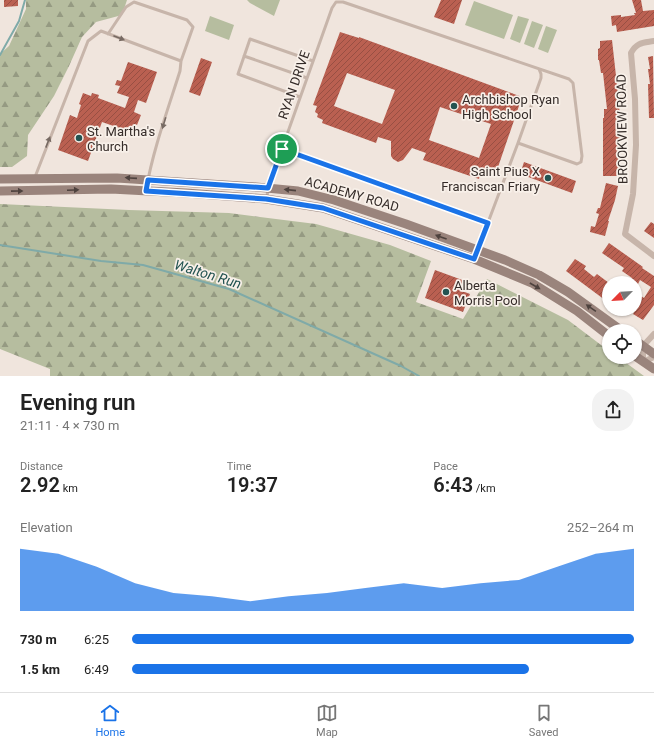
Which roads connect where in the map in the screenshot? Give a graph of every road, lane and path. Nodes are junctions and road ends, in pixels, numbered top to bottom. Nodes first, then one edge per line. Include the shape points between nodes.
1 (108, 34) junction
2 (654, 41) edge
3 (244, 56) junction
4 (181, 61) junction
5 (313, 61) junction
6 (539, 68) junction
7 (307, 78) junction
8 (300, 97) junction
9 (518, 143) junction
10 (282, 149) junction
11 (0, 179) edge
12 (34, 179) junction
13 (148, 180) junction
14 (268, 188) junction
15 (0, 191) edge
16 (34, 191) junction
17 (146, 191) junction
18 (266, 199) junction
19 (488, 223) junction
20 (478, 250) junction
21 (654, 256) edge
22 (474, 259) junction
23 (612, 324) edge
24 (602, 331) edge
25 (654, 334) edge
26 (643, 346) junction
27 (654, 354) edge
28 (654, 357) edge
29 (643, 362) junction
30 (654, 369) edge

1 -> 4 lane
1 - 4 lane via 126,7 134,2 187,20 192,27
12 -> 1 lane via 88,41 101,31
2 - 21 street, BROOKVIEW ROAD via 638,43 631,52 636,145 633,194 625,234
3 - 5 lane via 250,39
3 - 7 lane
3 - 8 lane via 238,74
4 -> 13 lane
5 - 6 lane, RYAN DRIVE via 332,8 336,2 343,2
5 - 7 lane, RYAN DRIVE
6 - 9 lane via 541,78
6 - 9 lane via 569,79 573,83 581,162 577,164
7 - 8 lane, RYAN DRIVE
8 - 10 lane, RYAN DRIVE
9 - 19 lane
10 - 14 lane, RYAN DRIVE
10 - 19 lane
11 - 12 main road, ACADEMY ROAD
13 -> 12 main road, ACADEMY ROAD
12 - 16 main road
13 - 14 main road, ACADEMY ROAD
13 - 17 lane
14 - 18 lane, RYAN DRIVE
20 -> 14 main road, ACADEMY ROAD via 334,200 298,191
15 -> 16 main road, ACADEMY ROAD
16 -> 17 main road, ACADEMY ROAD
17 - 18 main road, ACADEMY ROAD
18 - 22 main road, ACADEMY ROAD via 323,208
19 - 20 lane
20 - 22 lane
23 -> 20 main road, ACADEMY ROAD via 539,275
22 -> 24 main road, ACADEMY ROAD via 532,283
25 - 26 street
26 - 27 main road
26 - 29 street
28 - 29 street
29 - 30 main road

